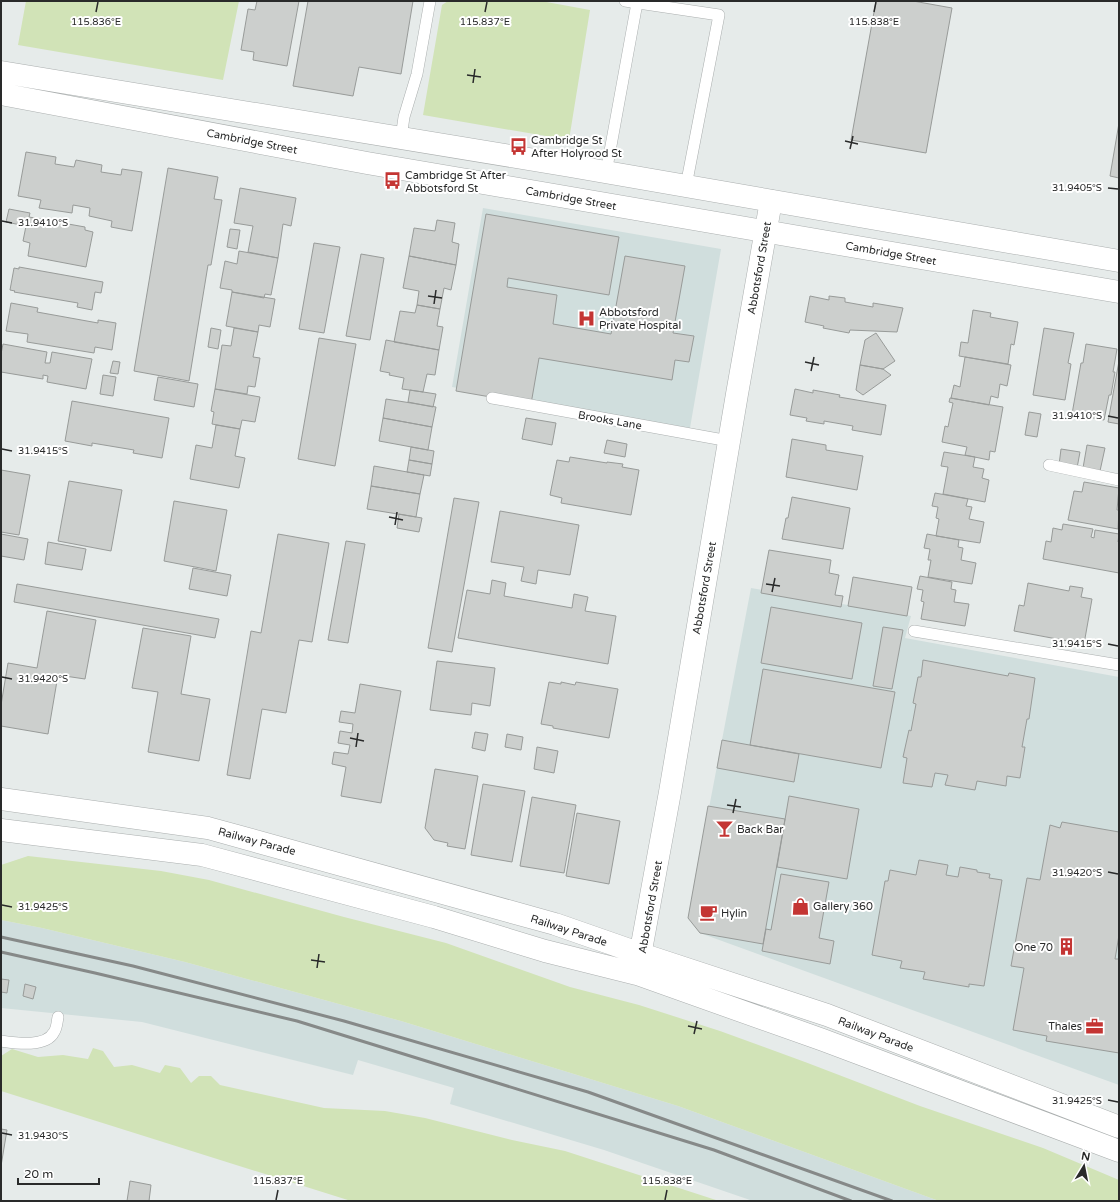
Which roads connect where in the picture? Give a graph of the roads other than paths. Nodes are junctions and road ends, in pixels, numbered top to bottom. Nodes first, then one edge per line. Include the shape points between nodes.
1 (430, 1) edge
2 (625, 1) edge
3 (637, 3) junction
4 (4, 73) edge
5 (2, 99) edge
6 (401, 138) junction
7 (606, 173) junction
8 (686, 186) junction
9 (771, 201) junction
10 (766, 231) junction
11 (1119, 261) edge
12 (1119, 292) edge
13 (492, 398) dead end
14 (729, 441) junction
15 (1048, 465) dead end
16 (1119, 480) edge
17 (914, 631) dead end
18 (1119, 665) edge
19 (1, 799) edge
20 (1, 830) edge
21 (639, 964) junction
22 (58, 1017) dead end
23 (1, 1041) edge
24 (1119, 1127) edge
25 (1119, 1151) edge

1 - 6 lane via 417,74 404,117
2 - 3 lane
3 - 7 lane
3 - 8 lane via 719,15
4 - 5 main road
4 - 6 main road
5 - 10 main road, Cambridge Street
6 - 7 main road
7 - 8 main road
8 - 9 main road
9 - 10 main road, Abbotsford Street
9 - 11 main road
10 - 12 main road, Cambridge Street
10 - 14 main road, Abbotsford Street
13 - 14 lane, Brooks Lane
14 - 21 main road, Abbotsford Street
15 - 16 lane
17 - 18 lane
19 - 21 main road, Railway Parade via 208,828 555,924
20 - 21 main road, Railway Parade via 202,855 545,951
21 - 24 main road, Railway Parade via 828,1015
21 - 25 main road, Railway Parade via 830,1043
22 - 23 lane via 55,1032 45,1040 25,1044

